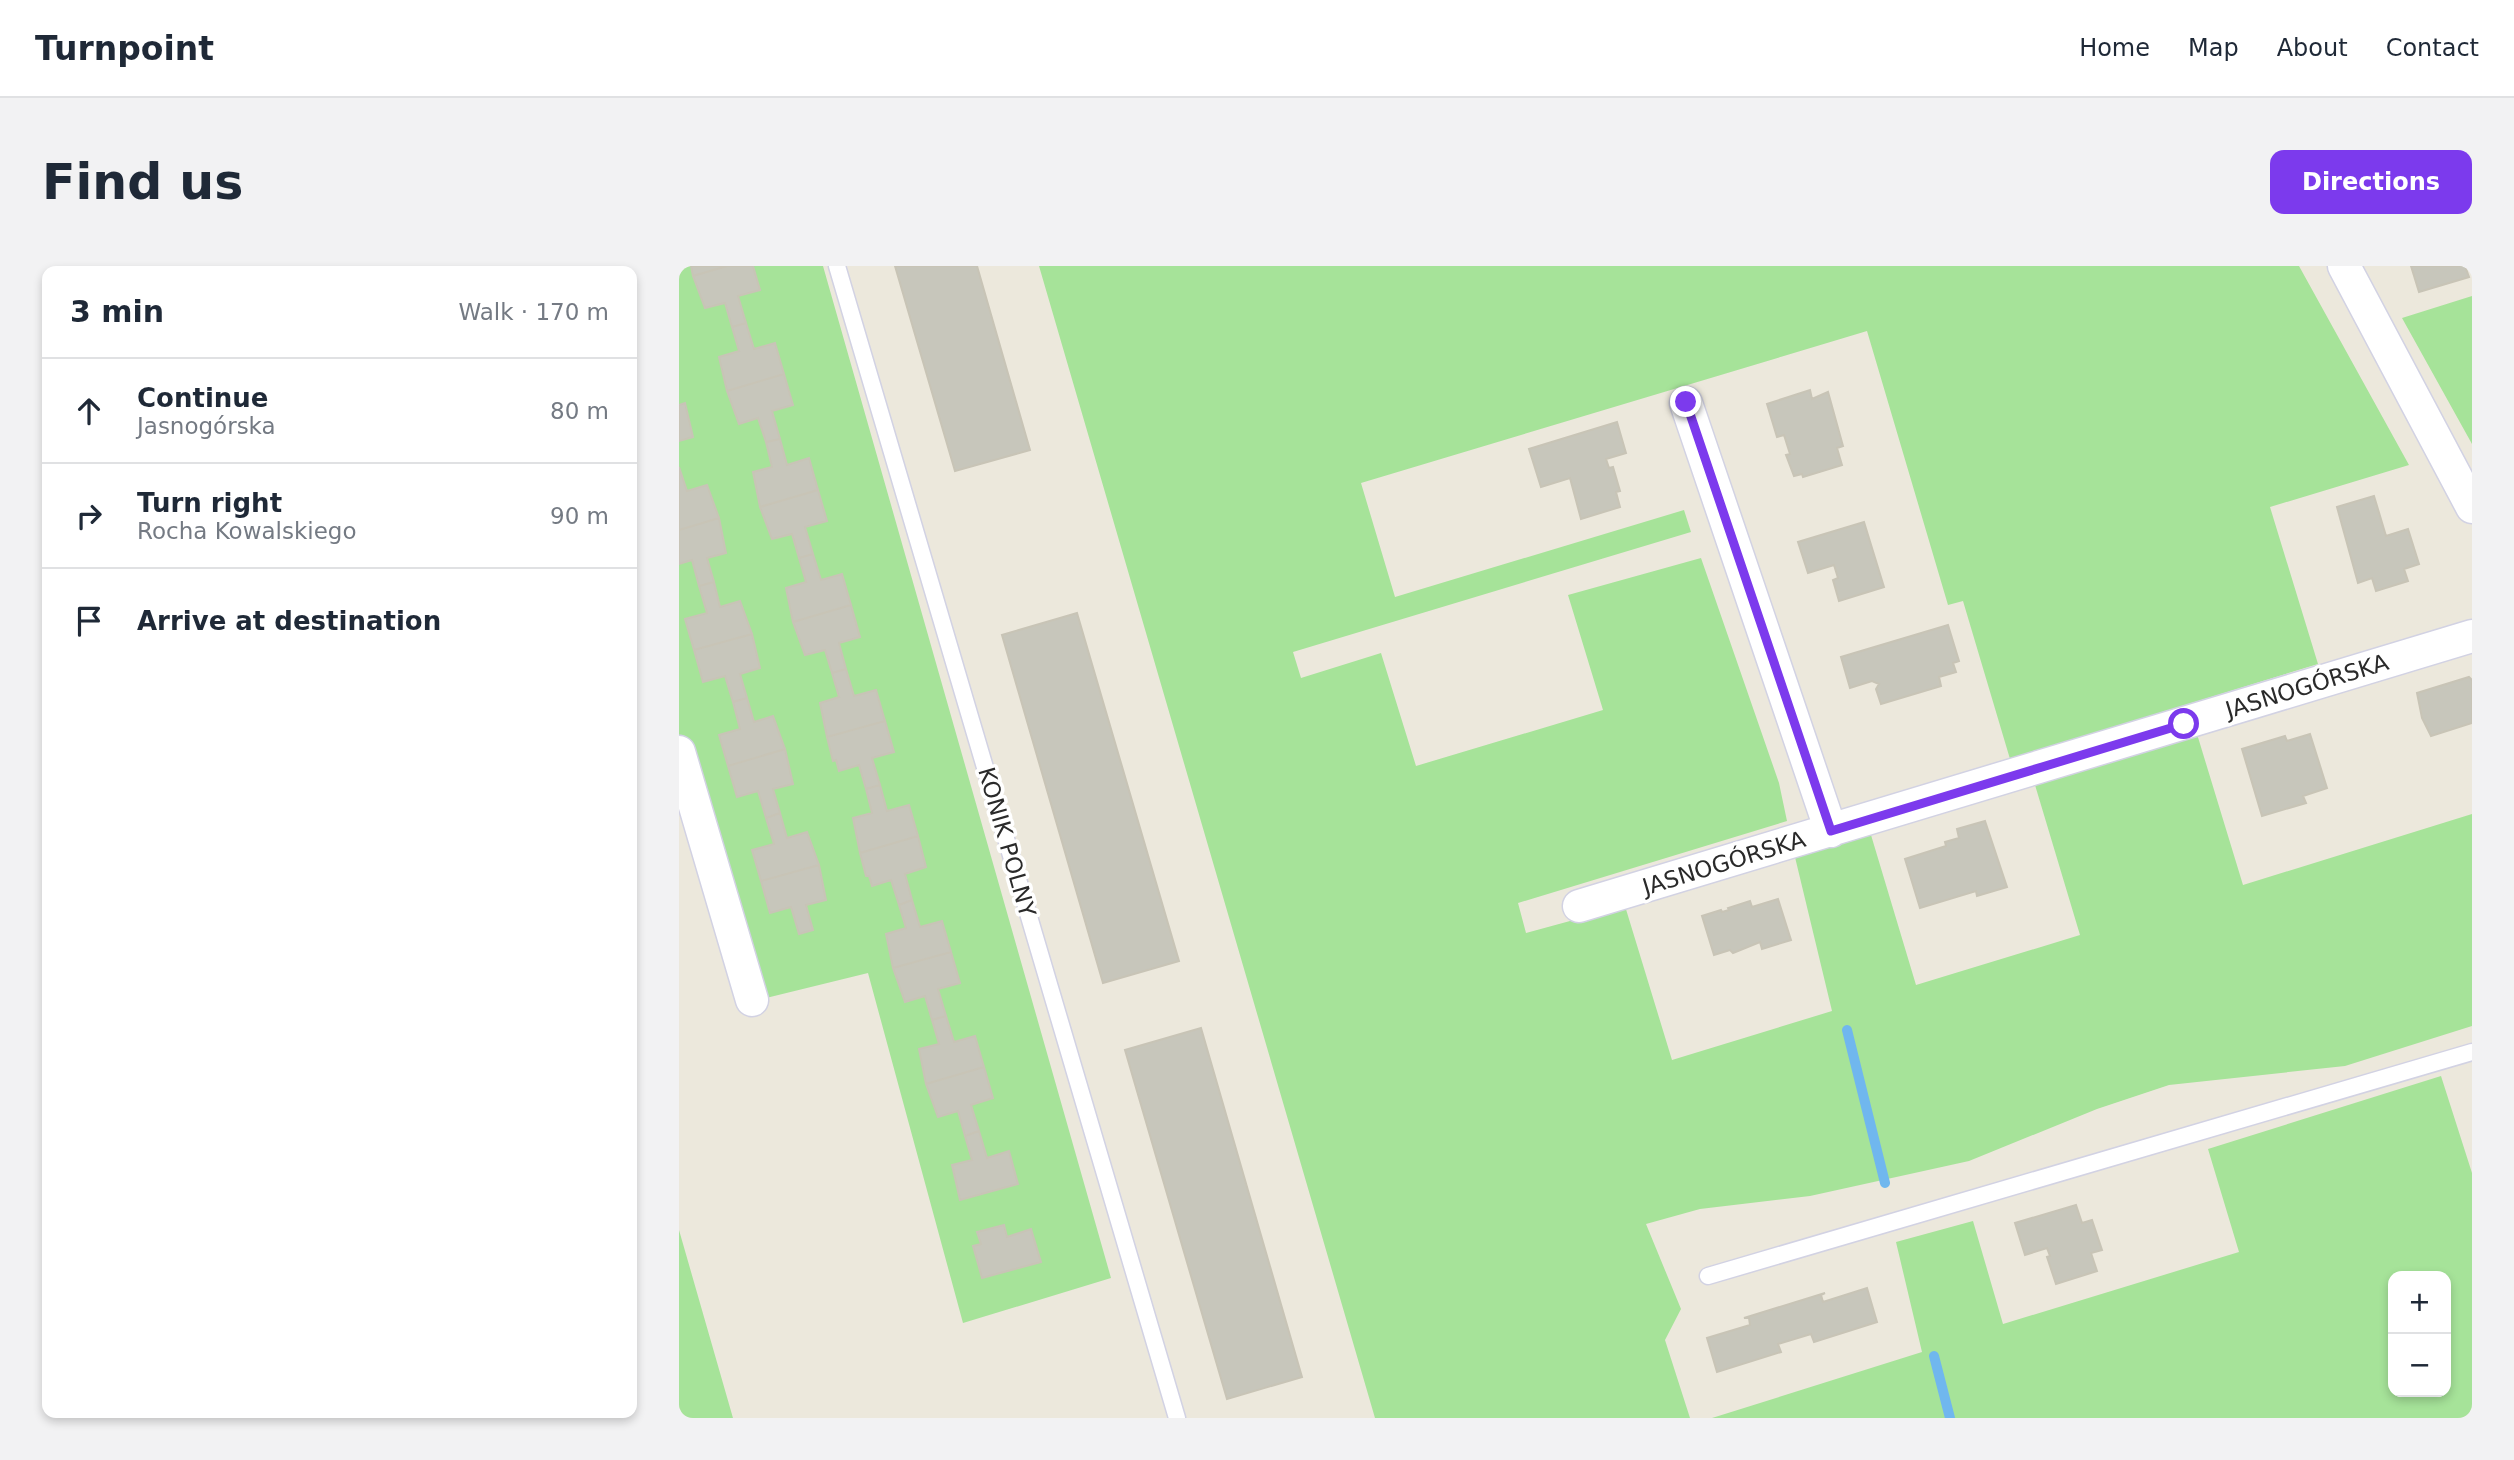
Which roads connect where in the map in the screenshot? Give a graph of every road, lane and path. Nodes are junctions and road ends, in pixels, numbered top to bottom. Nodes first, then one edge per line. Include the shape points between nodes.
1 (837, 266) edge
2 (2344, 266) edge
3 (1686, 402) dead end
4 (2472, 507) edge
5 (2472, 636) edge
6 (679, 752) edge
7 (1831, 831) junction
8 (1579, 906) dead end
9 (751, 1000) dead end
10 (2472, 1052) edge
11 (1708, 1276) dead end
12 (1177, 1418) edge

1 - 12 lane, KONIK POLNY
2 - 4 street
3 - 7 street
5 - 7 street, JASNOGÓRSKA
6 - 9 street
7 - 8 street, JASNOGÓRSKA
10 - 11 lane

